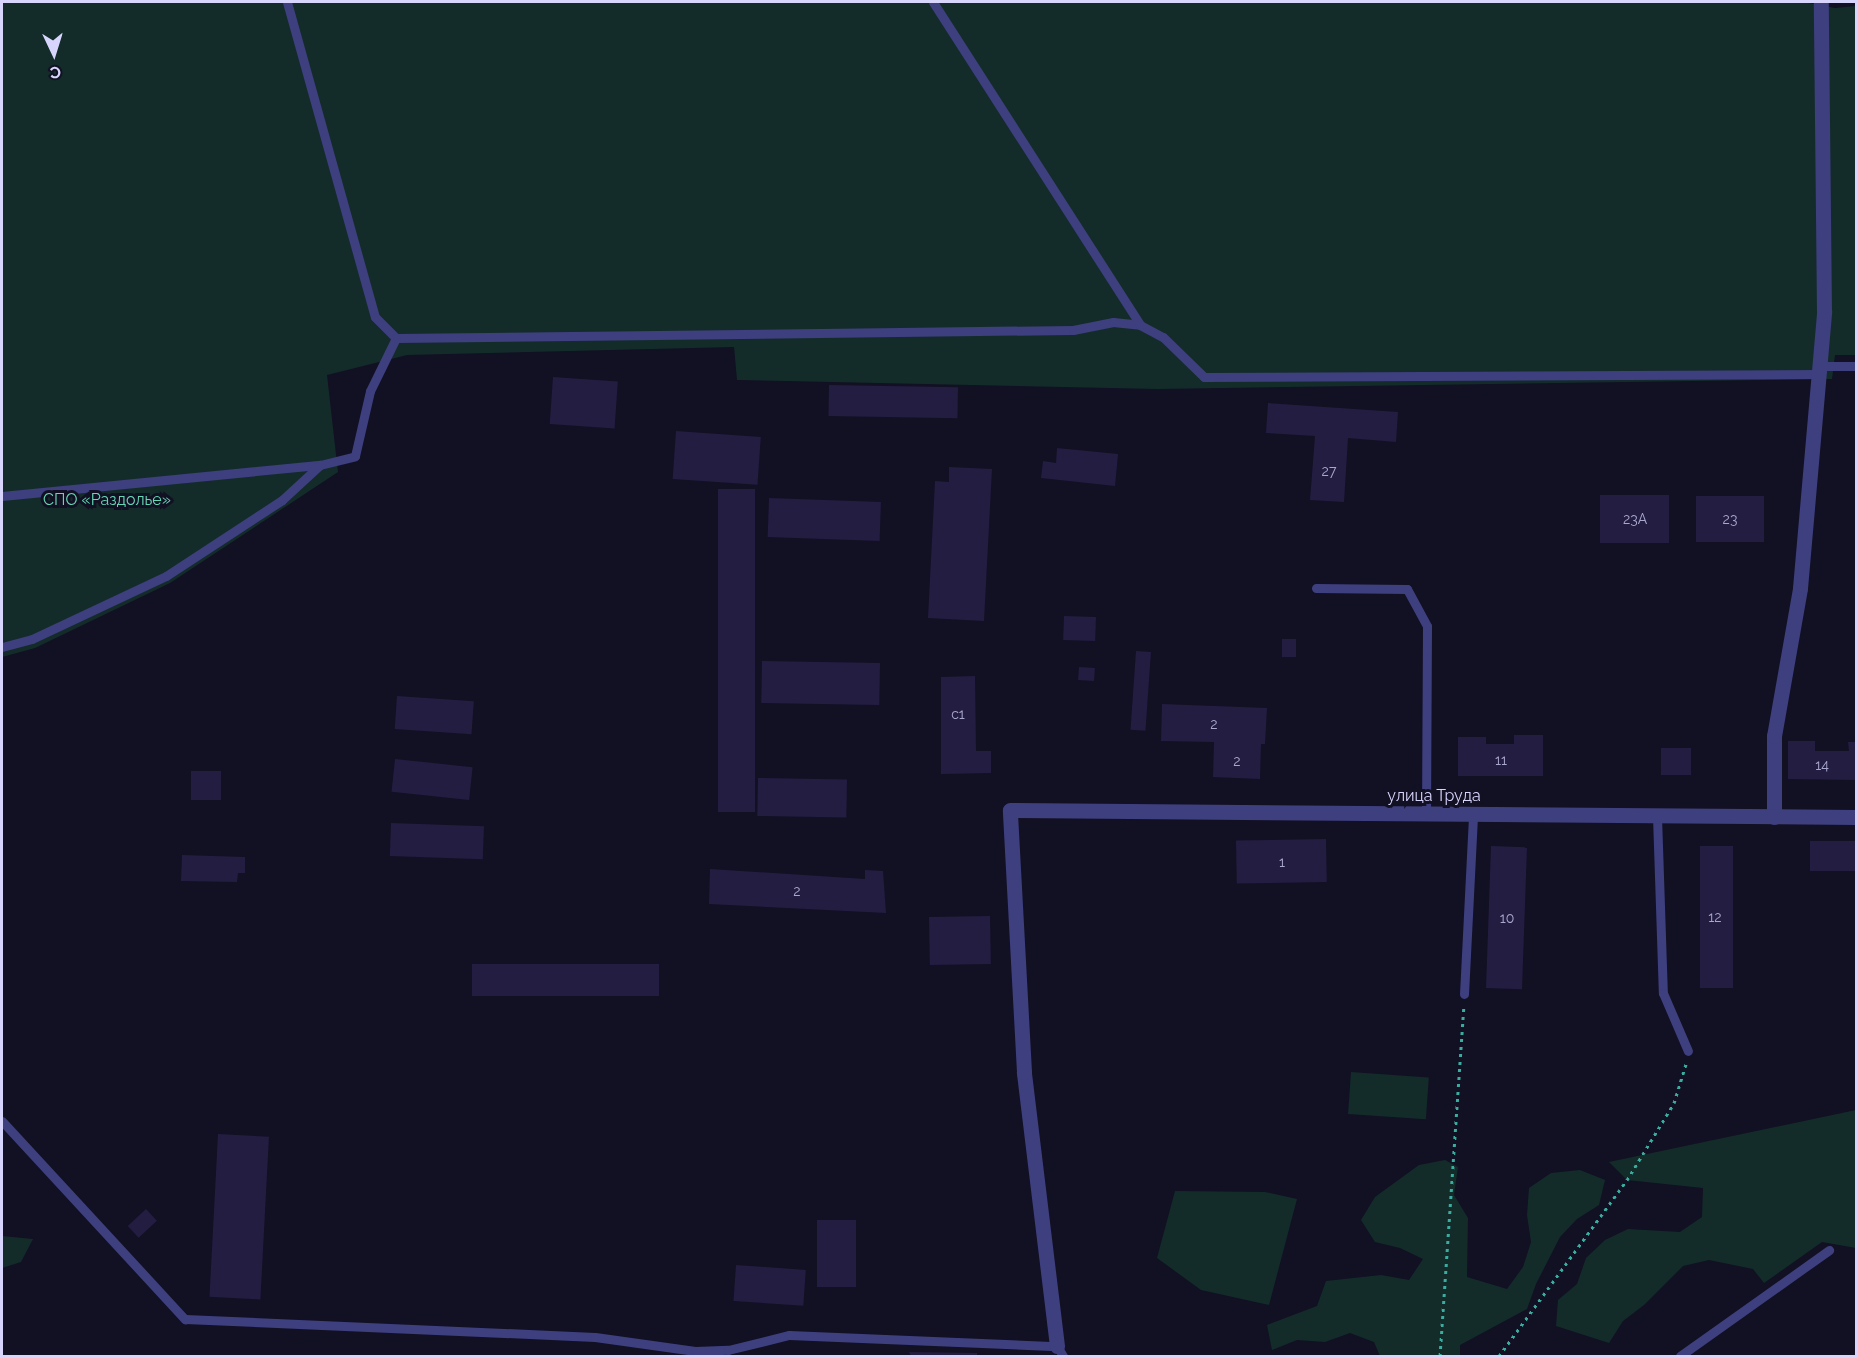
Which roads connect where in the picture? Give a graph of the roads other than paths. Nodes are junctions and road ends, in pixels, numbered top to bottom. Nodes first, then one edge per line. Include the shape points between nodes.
1 (287, 2) edge
2 (933, 2) edge
3 (1821, 2) edge
4 (1140, 325) junction
5 (396, 338) junction
6 (1857, 366) edge
7 (1820, 370) junction
8 (320, 465) junction
9 (2, 496) edge
10 (1316, 588) dead end
11 (2, 647) edge
12 (1426, 814) junction
13 (1473, 814) junction
14 (1657, 816) junction
15 (1774, 817) junction
16 (1857, 817) edge
17 (1464, 994) road end
18 (1688, 1051) road end
19 (2, 1121) edge
20 (1829, 1250) dead end
21 (1060, 1351) edge
22 (1680, 1356) edge

1 - 5 lane via 375,317
2 - 4 lane
3 - 7 street via 1824,311
4 - 5 lane via 1113,322 1073,330
4 - 7 lane via 1163,337 1204,377
5 - 8 lane via 370,391 355,456
6 - 7 lane
7 - 15 street via 1800,588 1774,736
8 - 9 lane
8 - 11 lane via 282,500 166,576 32,639
10 - 12 lane via 1407,589 1426,626
12 - 13 street, улица Труда
12 - 21 street, улица Труда via 1010,810 1023,1072
13 - 14 street, улица Труда
13 - 17 lane
14 - 15 street, улица Труда
14 - 18 lane via 1663,993
15 - 16 street, улица Труда
19 - 21 lane via 185,1319 595,1337 695,1351 728,1350 789,1335
20 - 22 lane

